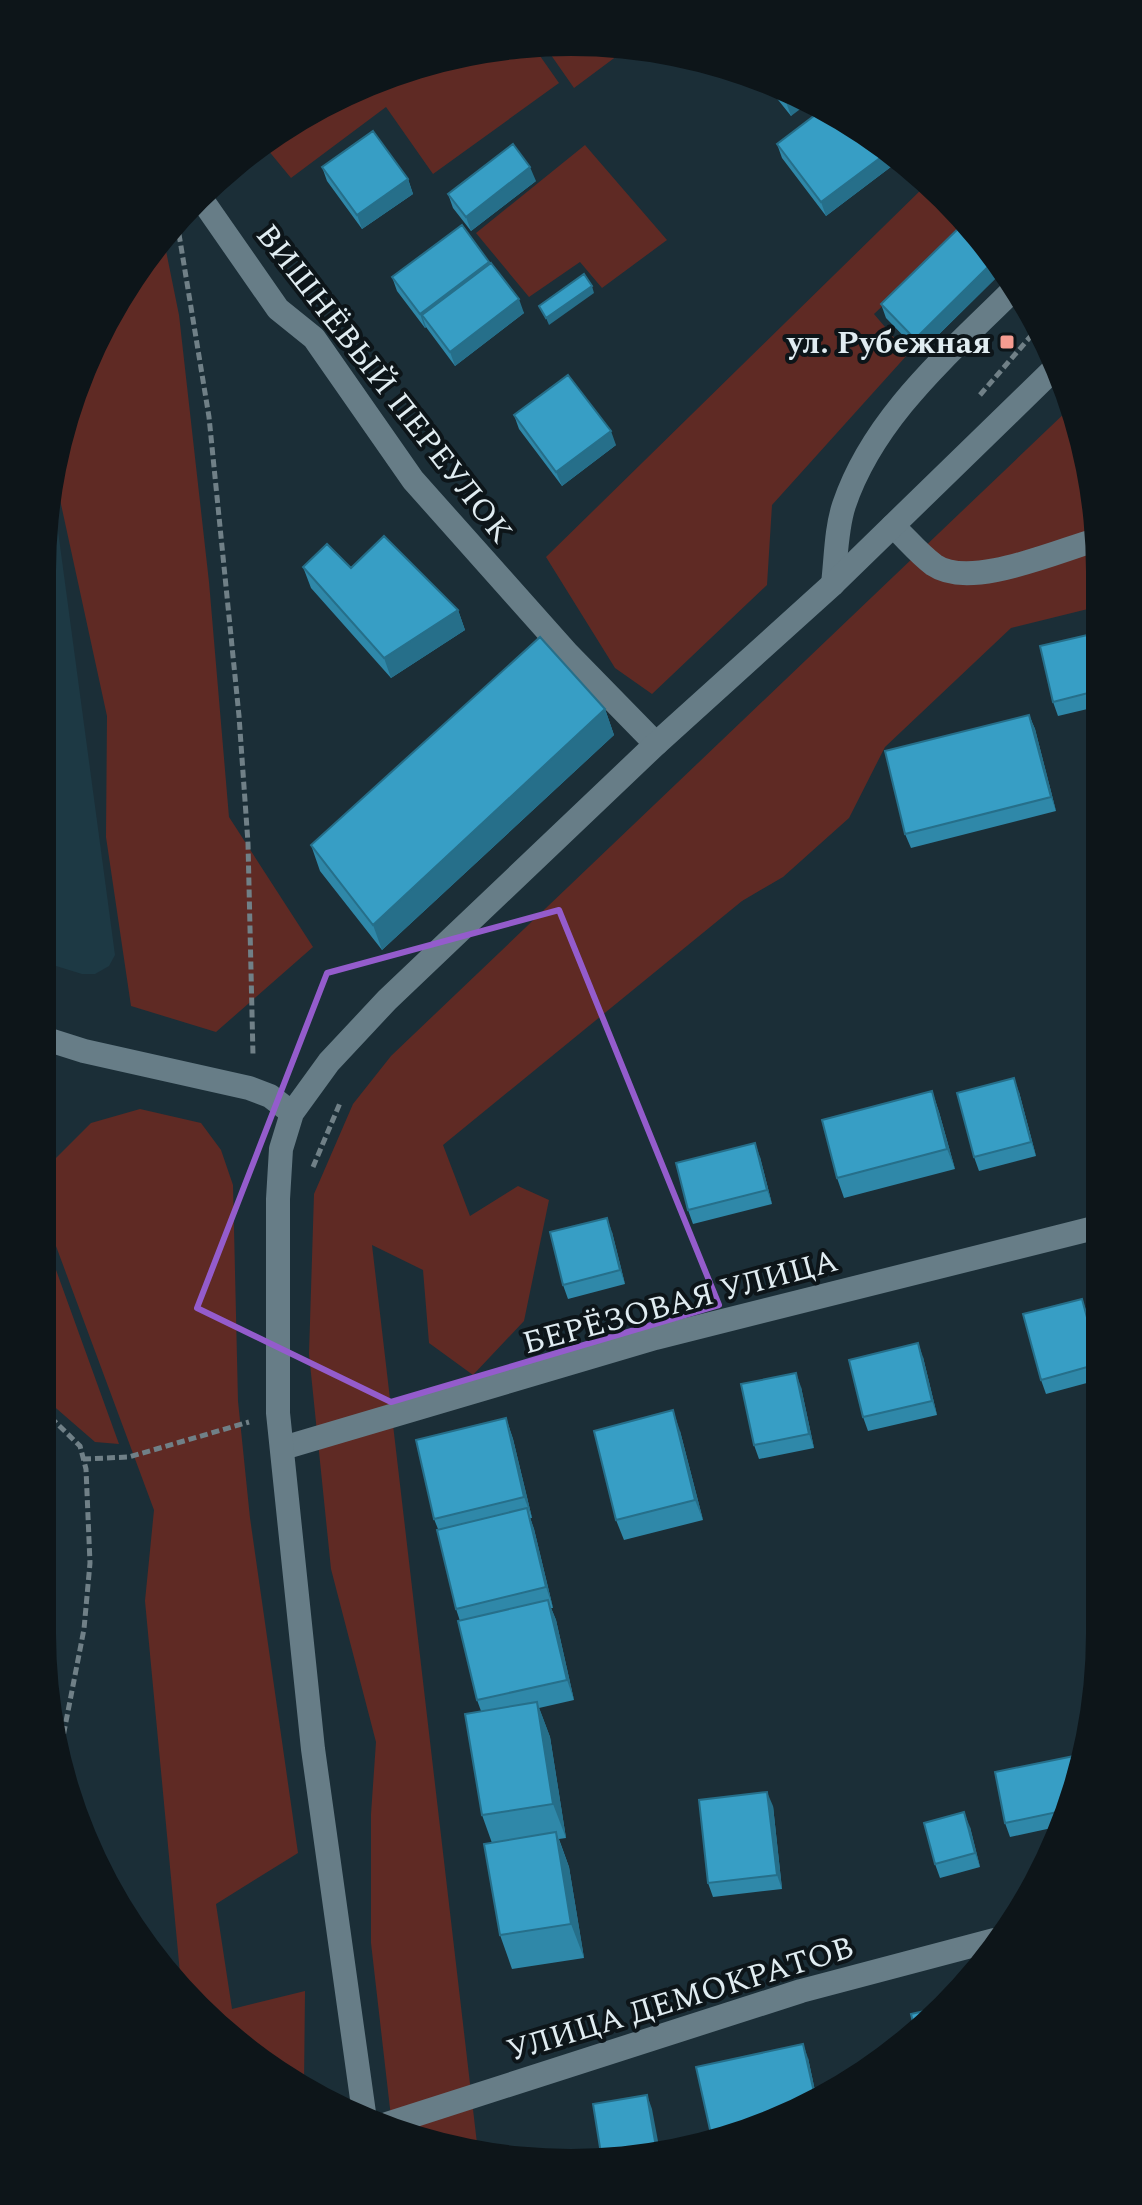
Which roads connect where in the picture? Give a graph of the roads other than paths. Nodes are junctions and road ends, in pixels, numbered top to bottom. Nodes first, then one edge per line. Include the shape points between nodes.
1 (207, 207) edge
2 (1006, 297) edge
3 (1047, 375) edge
4 (893, 526) junction
5 (1085, 543) edge
6 (833, 584) junction
7 (656, 744) junction
8 (56, 1042) edge
9 (292, 1113) junction
10 (1086, 1230) edge
11 (283, 1448) junction
12 (984, 1943) edge
13 (363, 2105) edge
14 (400, 2120) edge

1 - 7 street, ВИШНЁВЫЙ ПЕРЕУЛОК via 278,309 314,338 413,480
2 - 6 street via 902,403 864,457 843,507
3 - 4 street
4 - 5 street via 936,566 959,573 989,572
4 - 6 street
6 - 7 street
7 - 9 street via 387,1000 329,1062
8 - 9 street via 249,1088
9 - 11 street via 281,1149 278,1199 278,1413
10 - 11 street, БЕРЁЗОВАЯ УЛИЦА via 655,1338
11 - 13 street via 313,1749
12 - 14 street, УЛИЦА ДЕМОКРАТОВ via 801,1991

